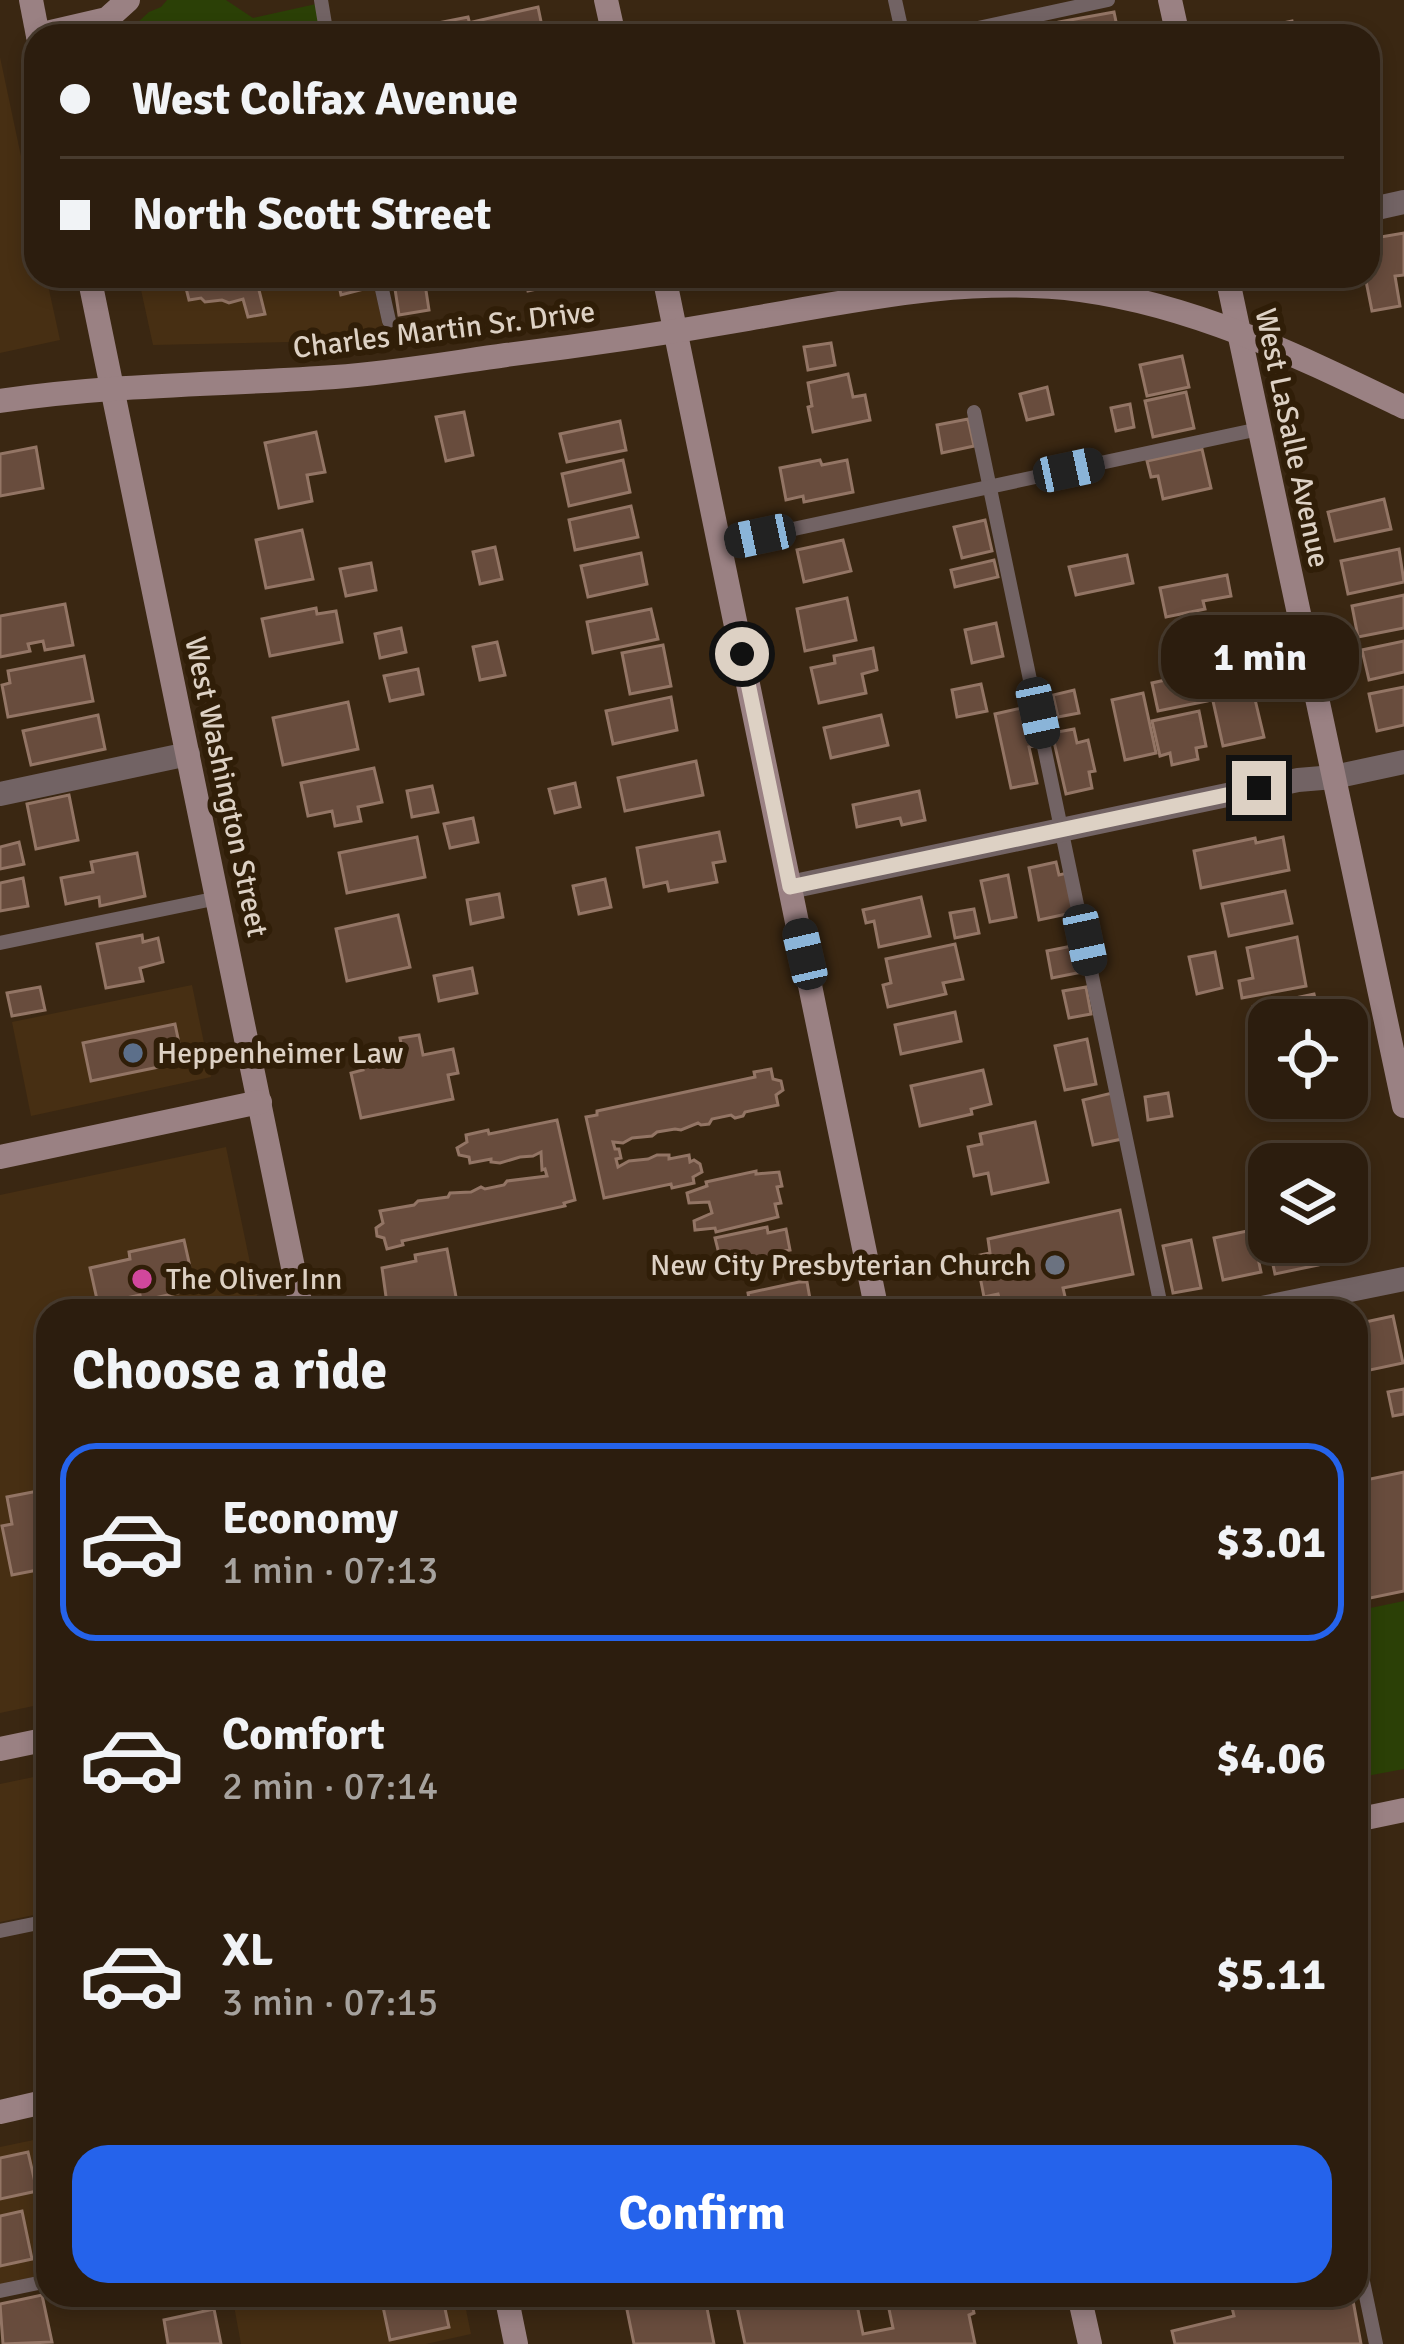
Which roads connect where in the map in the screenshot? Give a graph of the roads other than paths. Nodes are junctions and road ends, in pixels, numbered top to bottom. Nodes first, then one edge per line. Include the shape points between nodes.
1 (128, 0) edge
2 (1108, 0) edge
3 (89, 24) edge
4 (997, 24) edge
5 (92, 288) edge
6 (382, 288) edge
7 (667, 288) edge
8 (968, 288) edge
9 (1056, 288) edge
10 (1230, 288) edge
11 (389, 321) dead end
12 (1239, 331) junction
13 (676, 332) junction
14 (113, 387) junction
15 (0, 401) edge
16 (1404, 407) edge
17 (974, 412) dead end
18 (1259, 428) junction
19 (990, 487) junction
20 (719, 545) junction
21 (188, 754) junction
22 (1404, 762) edge
23 (1334, 777) junction
24 (0, 794) edge
25 (1062, 830) junction
26 (790, 887) junction
27 (218, 898) junction
28 (0, 943) edge
29 (260, 1102) junction
30 (1404, 1106) edge
31 (0, 1157) edge
32 (1404, 1279) edge
33 (300, 1299) edge
34 (875, 1299) edge
35 (1160, 1299) edge
36 (1306, 1299) edge
37 (36, 1742) edge
38 (0, 1749) edge
39 (1404, 1810) edge
40 (1368, 1818) edge
41 (36, 1923) edge
42 (0, 1930) edge
43 (36, 2104) edge
44 (0, 2111) edge
45 (36, 2284) edge
46 (0, 2291) edge
47 (1368, 2306) edge
48 (508, 2307) edge
49 (1082, 2307) edge
50 (516, 2344) edge
51 (1090, 2344) edge
52 (1376, 2344) edge

1 - 3 street
2 - 4 lane
5 - 14 street, West Washington Street
6 - 11 lane
7 - 13 street
8 - 13 street, Charles Martin Sr. Drive
9 - 12 street, Charles Martin Sr. Drive via 1178,310
10 - 12 street, West LaSalle Avenue
12 - 16 street, Charles Martin Sr. Drive
12 - 18 street, West LaSalle Avenue
13 - 14 street, Charles Martin Sr. Drive via 338,377
13 - 20 street
14 - 15 street, Charles Martin Sr. Drive
14 - 21 street, West Washington Street
17 - 19 lane
18 - 19 lane
18 - 23 street, West LaSalle Avenue
19 - 20 lane
19 - 25 lane
20 - 26 street
21 - 24 street
21 - 27 street, West Washington Street
22 - 23 street
23 - 25 street
23 - 30 street, West LaSalle Avenue
25 - 26 street
25 - 35 lane
26 - 34 street
27 - 28 lane
27 - 29 street, West Washington Street
29 - 31 street
29 - 33 street, West Washington Street
32 - 36 street
37 - 38 street
39 - 40 street
41 - 42 lane
43 - 44 street
45 - 46 lane
47 - 52 lane
48 - 50 street
49 - 51 street

